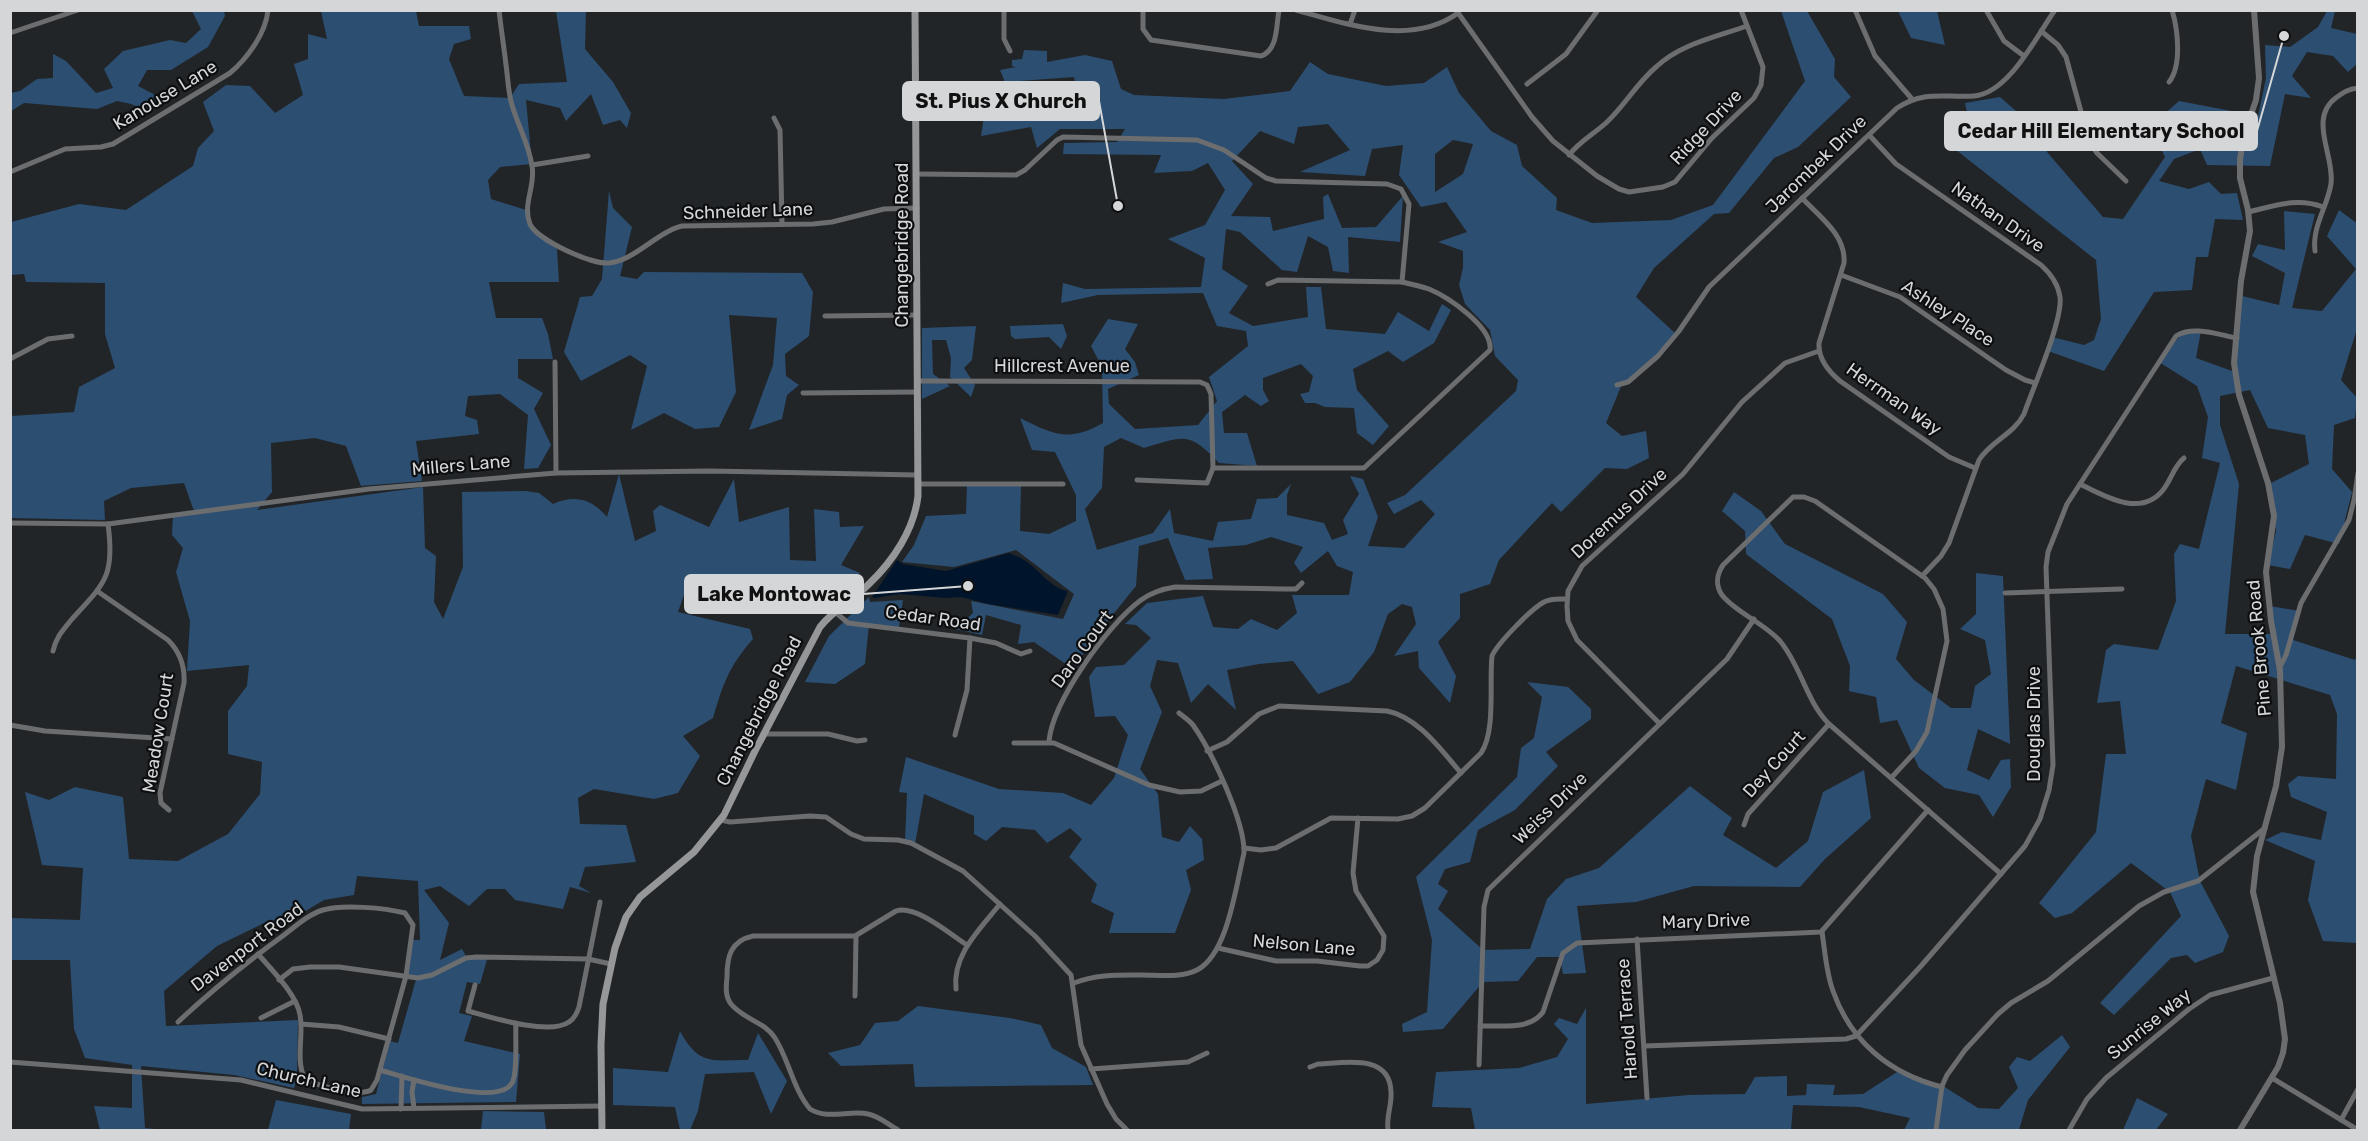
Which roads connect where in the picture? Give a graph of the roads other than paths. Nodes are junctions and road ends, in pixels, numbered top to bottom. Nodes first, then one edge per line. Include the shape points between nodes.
1 (78, 10) edge
2 (268, 10) edge
3 (499, 10) edge
4 (915, 10) edge
5 (1004, 10) edge
6 (1143, 10) edge
7 (1279, 10) edge
8 (1296, 10) edge
9 (1355, 10) edge
10 (1598, 10) edge
11 (1741, 10) edge
12 (1856, 10) edge
13 (1986, 10) edge
14 (2055, 10) edge
15 (2172, 10) edge
16 (2254, 10) edge
17 (1457, 12) edge
18 (1350, 24) junction
19 (1747, 26) junction
20 (2041, 31) junction
21 (10, 33) edge
22 (1010, 51) dead end
23 (2024, 56) junction
24 (2169, 82) dead end
25 (1527, 84) dead end
26 (2358, 88) edge
27 (1912, 99) junction
28 (774, 118) dead end
29 (1869, 135) junction
30 (1569, 155) junction
31 (588, 156) dead end
32 (532, 165) junction
33 (10, 172) edge
34 (917, 174) junction
35 (2126, 181) dead end
36 (1802, 198) junction
37 (2323, 207) junction
38 (917, 208) junction
39 (2248, 212) junction
40 (782, 224) junction
41 (2315, 251) dead end
42 (1841, 275) junction
43 (1402, 282) junction
44 (1268, 284) dead end
45 (917, 315) junction
46 (825, 316) dead end
47 (72, 336) dead end
48 (2237, 338) junction
49 (1819, 351) junction
50 (10, 359) edge
51 (555, 362) dead end
52 (918, 381) junction
53 (2035, 383) junction
54 (1617, 385) dead end
55 (917, 392) junction
56 (803, 393) dead end
57 (2184, 458) dead end
58 (1213, 468) junction
59 (1975, 468) junction
60 (556, 473) junction
61 (2358, 473) edge
62 (918, 475) junction
63 (1137, 480) dead end
64 (2080, 483) junction
65 (918, 484) junction
66 (1063, 484) dead end
67 (10, 523) edge
68 (108, 524) junction
69 (1923, 576) junction
70 (1302, 584) dead end
71 (2122, 590) dead end
72 (98, 591) junction
73 (2047, 592) junction
74 (2005, 593) dead end
75 (1567, 598) junction
76 (834, 611) junction
77 (1754, 619) junction
78 (970, 638) junction
79 (54, 651) dead end
80 (1030, 651) dead end
81 (2280, 669) junction
82 (1179, 713) dead end
83 (1659, 723) junction
84 (1829, 724) junction
85 (10, 725) edge
86 (763, 735) junction
87 (955, 735) dead end
88 (172, 740) junction
89 (866, 740) dead end
90 (1049, 741) junction
91 (1014, 743) dead end
92 (1207, 751) junction
93 (1461, 773) junction
94 (1891, 778) junction
95 (1222, 781) junction
96 (169, 810) dead end
97 (1928, 810) junction
98 (1358, 818) junction
99 (721, 820) junction
100 (1744, 825) dead end
101 (2265, 828) junction
102 (1244, 848) junction
103 (2001, 874) junction
104 (600, 902) dead end
105 (1000, 904) junction
106 (1822, 932) junction
107 (856, 936) junction
108 (1637, 939) junction
109 (967, 945) junction
110 (1218, 948) junction
111 (258, 954) junction
112 (588, 959) junction
113 (611, 964) junction
114 (406, 976) junction
115 (2273, 978) junction
116 (279, 980) junction
117 (1074, 983) junction
118 (475, 986) dead end
119 (956, 989) dead end
120 (855, 996) dead end
121 (295, 1001) junction
122 (261, 1018) dead end
123 (178, 1022) dead end
124 (516, 1023) junction
125 (301, 1024) junction
126 (1480, 1026) junction
127 (1856, 1036) junction
128 (389, 1039) junction
129 (1644, 1046) junction
130 (1207, 1053) dead end
131 (10, 1062) edge
132 (1479, 1065) dead end
133 (1310, 1066) dead end
134 (1091, 1069) junction
135 (380, 1070) junction
136 (402, 1076) junction
137 (2272, 1078) junction
138 (414, 1080) junction
139 (1942, 1087) junction
140 (2358, 1089) edge
141 (1647, 1098) dead end
142 (602, 1106) junction
143 (401, 1108) junction
144 (414, 1108) junction
145 (2341, 1120) junction
146 (2358, 1130) edge
147 (602, 1131) edge
148 (898, 1131) edge
149 (1127, 1131) edge
150 (1388, 1131) edge
151 (1936, 1131) edge
152 (2069, 1131) edge
153 (2240, 1131) edge

1 - 21 street
2 - 33 street, Kanouse Lane via 262,31 246,57 230,73 112,144 64,149
3 - 32 street, Schneider Lane via 511,104
4 - 34 main road, Changebridge Road
5 - 22 street via 1004,39
6 - 7 street via 1143,29 1151,40 1261,57 1274,45
8 - 18 street
9 - 18 street
10 - 25 street via 1566,54
11 - 19 street, Ridge Drive
12 - 27 street via 1875,56
13 - 23 street via 2004,40
14 - 20 street, Jarombek Drive
15 - 24 street via 2178,61
16 - 39 street, Pine Brook Road via 2259,89 2240,160
17 - 18 street via 1435,27 1414,30
17 - 30 street, Ridge Drive via 1532,117
19 - 30 street via 1664,60 1608,121
19 - 30 street, Ridge Drive via 1763,67 1758,92 1675,182 1625,192
20 - 23 street, Jarombek Drive
20 - 35 street via 2066,57 2089,141
23 - 27 street, Jarombek Drive via 2003,82 1988,93
26 - 37 street via 2349,88 2333,100 2325,113 2322,127 2332,175
27 - 29 street, Jarombek Drive
28 - 40 street via 780,130
29 - 36 street, Jarombek Drive
29 - 53 street, Nathan Drive via 1896,164 2051,275 2060,295 2059,313
31 - 32 street
32 - 40 street, Schneider Lane via 527,209 531,227 588,261 617,262 682,226
34 - 38 main road, Changebridge Road
34 - 43 street via 1016,175 1063,137 1208,142 1269,179 1388,184 1401,189 1409,204
36 - 42 street via 1839,239 1845,256
36 - 54 street, Jarombek Drive via 1709,287 1658,356 1628,382
37 - 39 street via 2294,201
37 - 41 street via 2313,239
38 - 40 street, Schneider Lane via 884,209 832,222
38 - 45 main road, Changebridge Road
39 - 48 street, Pine Brook Road via 2250,231
42 - 49 street via 1821,332
42 - 53 street, Ashley Place via 1900,297 2015,376
43 - 44 street via 1278,280
43 - 58 street via 1431,290 1470,316 1488,336 1490,350 1364,468
45 - 46 street
45 - 52 main road, Changebridge Road
47 - 50 street via 48,339
48 - 64 street, Douglas Drive via 2193,330 2176,336
48 - 81 street, Pine Brook Road via 2235,377 2273,505 2267,580
49 - 59 street, Herrman Way via 1840,381 1949,456
49 - 75 street, Doremus Drive via 1785,363 1742,402 1683,474 1582,566
51 - 60 street
52 - 55 main road, Changebridge Road
52 - 58 street, Hillcrest Avenue via 1200,382 1206,384 1211,394
53 - 59 street, Nathan Drive via 2021,420 1988,448
55 - 56 street
55 - 62 main road, Changebridge Road
57 - 64 street via 2162,492 2148,501 2119,503
58 - 63 street via 1207,483
59 - 69 street via 1949,543
60 - 62 street, Millers Lane
60 - 68 street, Millers Lane via 369,489
61 - 81 street via 2352,511 2301,603
62 - 65 main road, Changebridge Road
64 - 73 street, Douglas Drive via 2048,552
65 - 66 street
65 - 76 main road, Changebridge Road via 914,518 905,537 869,584
67 - 68 street, Millers Lane
68 - 72 street via 111,562
69 - 77 street via 1815,501 1793,498 1718,574 1722,595
69 - 94 street via 1943,609 1947,641 1927,732 1916,751
70 - 90 street, Daro Court via 1296,589 1175,587 1142,599 1116,623 1089,659 1056,712
71 - 73 street
72 - 79 street via 58,637
72 - 88 street, Meadow Court via 168,640 179,655 184,683
73 - 74 street
73 - 103 street, Douglas Drive via 2051,778 2034,832
75 - 83 street via 1568,621 1576,640
75 - 93 street via 1540,604 1495,650 1488,741
76 - 78 street, Cedar Road via 848,623
76 - 86 main road, Changebridge Road via 812,639
77 - 83 street, Weiss Drive via 1727,659
77 - 84 street via 1785,648 1814,705
78 - 80 street, Cedar Road via 996,643 1021,654
78 - 87 street via 967,690
81 - 101 street, Pine Brook Road via 2281,751
82 - 92 street via 1192,723
83 - 126 street, Weiss Drive via 1488,890
84 - 94 street
84 - 100 street, Dey Court via 1748,814
85 - 88 street
86 - 89 street via 828,734
86 - 99 main road, Changebridge Road
88 - 96 street, Meadow Court via 159,798
90 - 91 street
90 - 95 street via 1149,785 1194,792
92 - 93 street via 1227,742 1259,714 1279,706 1387,711 1410,720
92 - 95 street
93 - 98 street via 1412,816
94 - 97 street
95 - 102 street via 1237,814
97 - 103 street
97 - 106 street
98 - 102 street via 1324,820 1276,848
98 - 110 street, Nelson Lane via 1353,873 1356,891 1384,936 1383,951 1377,960 1368,966 1276,961
99 - 105 street via 815,816 829,819 864,840 912,843 963,871
99 - 113 main road, Changebridge Road via 689,857 633,905
101 - 115 street, Pine Brook Road via 2253,892
101 - 139 street via 2198,881 2157,895 2139,906 2048,981 2011,1003 1965,1050
102 - 110 street
103 - 127 street, Douglas Drive
104 - 112 street
105 - 109 street
105 - 117 street via 1063,964
106 - 108 street, Mary Drive
106 - 127 street via 1832,990
107 - 109 street via 906,909
107 - 120 street
107 - 148 street via 743,939 728,954 727,995 734,1007 776,1039 810,1109 827,1114 869,1114
108 - 126 street, Mary Drive via 1571,946 1563,953 1539,1018 1526,1025
108 - 129 street, Harold Terrace
109 - 119 street via 955,978
110 - 117 street via 1208,962 1190,973 1108,976
111 - 114 street, Davenport Road via 322,910 396,911 408,916 413,925
111 - 116 street
111 - 123 street, Davenport Road via 220,982
112 - 113 street
112 - 114 street via 469,957 425,977
112 - 124 street via 579,1007 572,1020 559,1026
113 - 142 main road, Changebridge Road via 601,1022
114 - 116 street via 310,967 293,969
114 - 128 street, Davenport Road
115 - 137 street, Pine Brook Road via 2285,1039
115 - 152 street, Sunrise Way via 2218,992 2189,1009 2106,1077 2087,1099
116 - 121 street
117 - 134 street via 1078,1034
118 - 124 street via 468,1011
121 - 122 street
121 - 125 street
124 - 138 street via 516,1074 503,1091 462,1091
125 - 128 street via 339,1027
125 - 135 street, Davenport Road via 301,1069 305,1079 359,1093 376,1085
126 - 132 street, Weiss Drive
127 - 129 street
127 - 139 street via 1906,1075
128 - 135 street, Davenport Road
129 - 141 street, Harold Terrace
130 - 134 street via 1188,1062
131 - 143 street, Church Lane via 223,1077 346,1107
133 - 150 street via 1367,1063 1380,1068 1391,1086
134 - 149 street via 1107,1104
135 - 136 street
136 - 138 street
136 - 143 street
137 - 145 street
137 - 153 street, Pine Brook Road
138 - 144 street
139 - 151 street
140 - 145 street
142 - 144 street, Church Lane
142 - 147 main road, Changebridge Road
143 - 144 street, Church Lane
145 - 146 street

